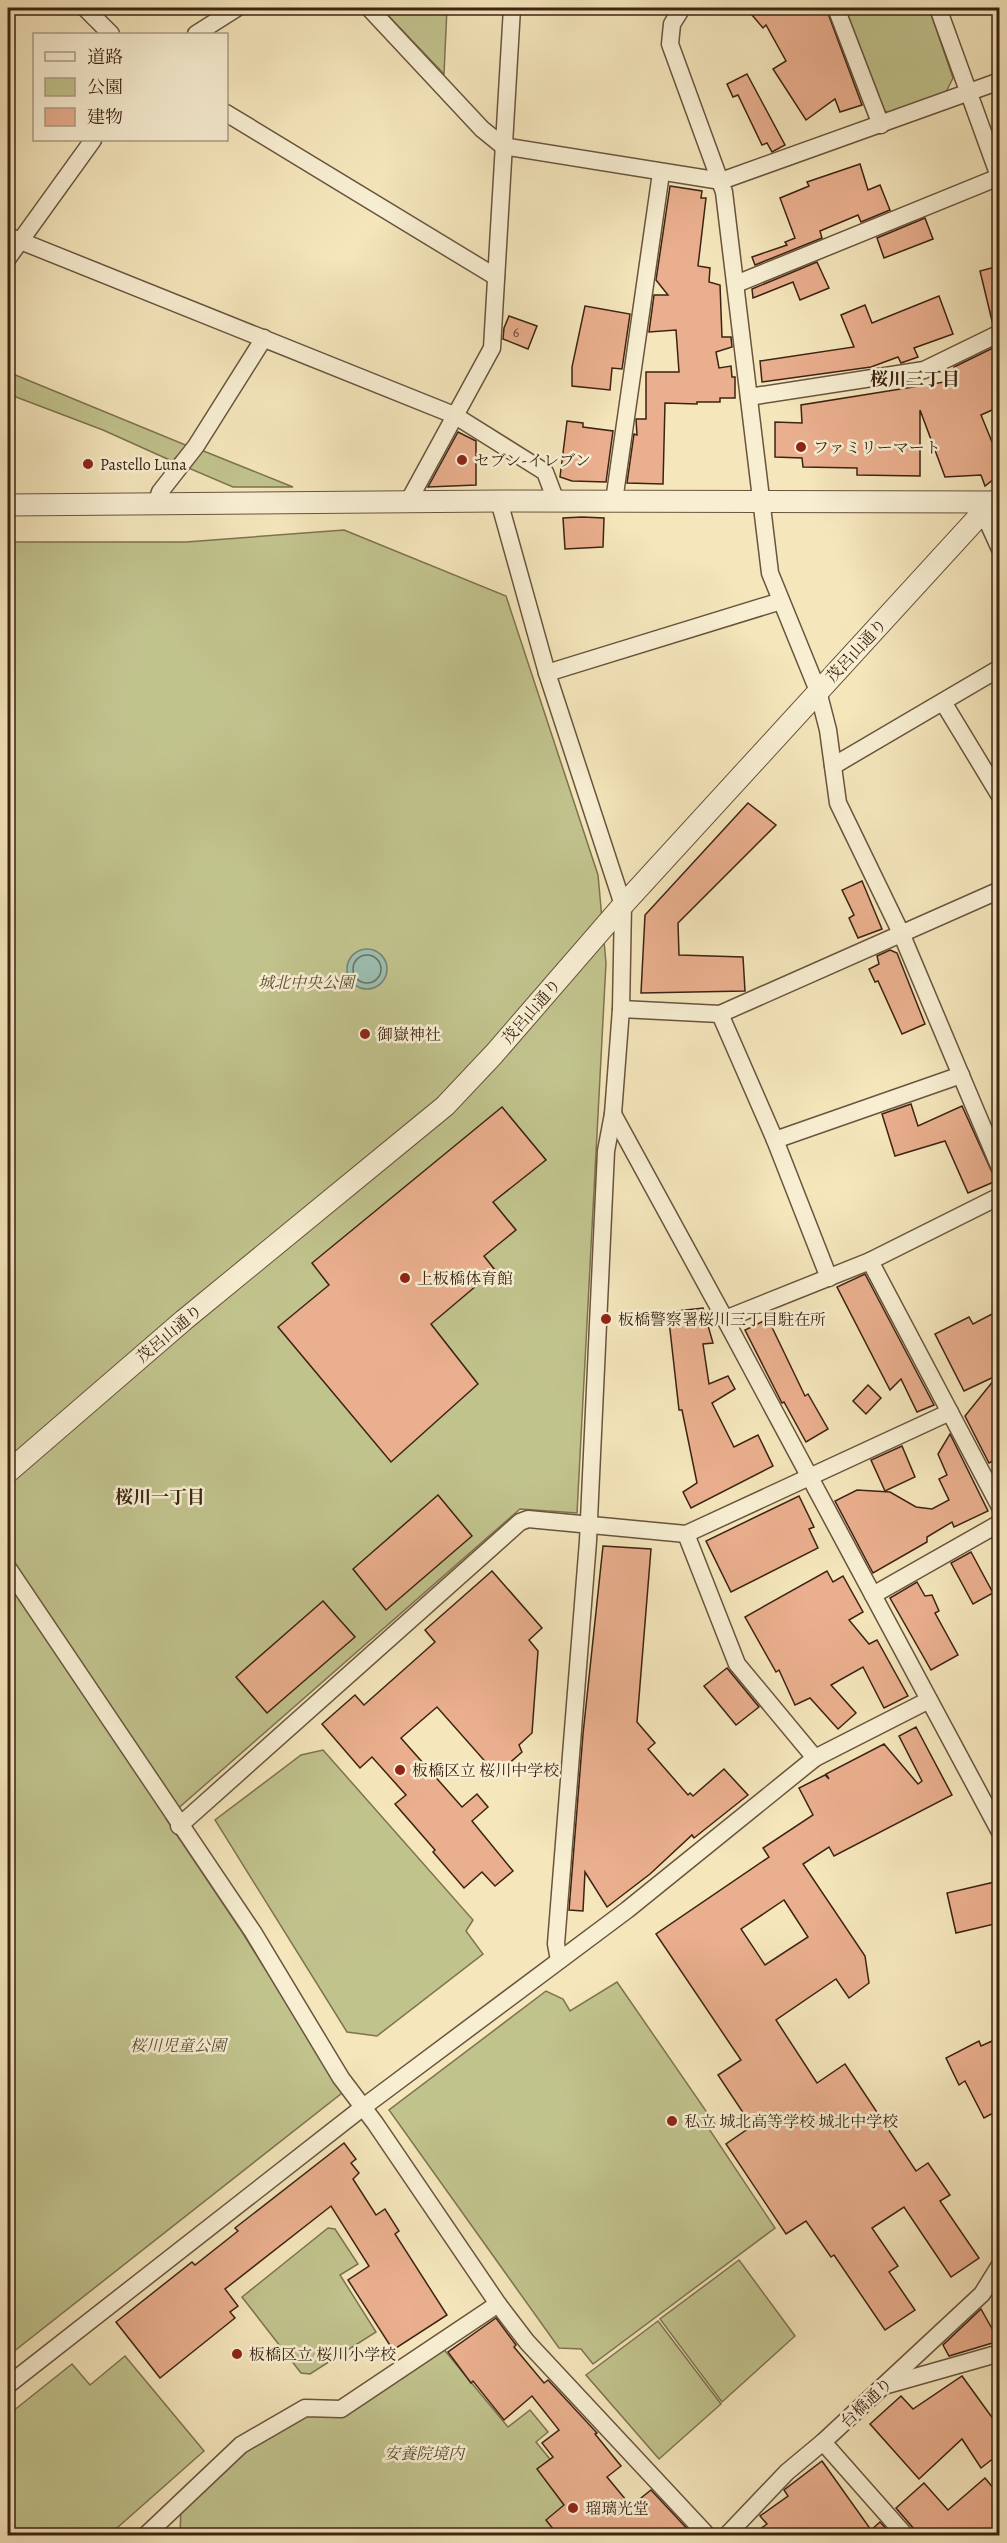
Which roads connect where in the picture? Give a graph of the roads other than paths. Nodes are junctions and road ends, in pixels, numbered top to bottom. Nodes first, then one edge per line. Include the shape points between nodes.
1 (86, 8) edge
2 (237, 8) edge
3 (369, 8) edge
4 (512, 8) edge
5 (682, 8) edge
6 (836, 8) edge
7 (938, 8) edge
8 (110, 33) edge
9 (198, 33) edge
10 (999, 81) edge
11 (969, 92) junction
12 (228, 114) edge
13 (881, 125) junction
14 (92, 141) edge
15 (503, 146) junction
16 (661, 172) junction
17 (999, 178) edge
18 (721, 181) junction
19 (14, 238) edge
20 (8, 258) edge
21 (496, 278) junction
22 (736, 284) junction
23 (999, 333) edge
24 (264, 338) junction
25 (749, 397) junction
26 (454, 415) junction
27 (499, 501) junction
28 (555, 501) junction
29 (614, 501) junction
30 (761, 501) junction
31 (408, 502) junction
32 (994, 503) edge
33 (156, 504) junction
34 (8, 506) edge
35 (999, 549) edge
36 (781, 601) junction
37 (999, 668) edge
38 (547, 673) junction
39 (818, 691) junction
40 (943, 702) junction
41 (833, 766) junction
42 (999, 796) edge
43 (999, 890) edge
44 (623, 905) junction
45 (901, 933) junction
46 (621, 1009) junction
47 (720, 1014) junction
48 (961, 1075) junction
49 (613, 1114) junction
50 (775, 1140) junction
51 (999, 1168) edge
52 (999, 1196) edge
53 (870, 1261) junction
54 (829, 1278) junction
55 (725, 1319) junction
56 (950, 1412) junction
57 (8, 1472) edge
58 (809, 1477) junction
59 (999, 1507) edge
60 (999, 1523) edge
61 (588, 1526) junction
62 (686, 1534) junction
63 (8, 1568) edge
64 (873, 1595) junction
65 (929, 1700) junction
66 (815, 1758) junction
67 (994, 1807) edge
68 (179, 1826) junction
69 (999, 1832) edge
70 (559, 1960) junction
71 (362, 2108) junction
72 (999, 2265) edge
73 (498, 2304) junction
74 (999, 2353) edge
75 (8, 2385) edge
76 (883, 2386) junction
77 (823, 2442) junction
78 (145, 2535) edge
79 (708, 2535) edge
80 (726, 2535) edge
81 (906, 2535) edge

1 - 8 street
2 - 9 street
3 - 15 street via 482,129
4 - 15 street
5 - 18 street via 672,24 670,44
6 - 13 street
7 - 11 street
10 - 11 street
11 - 13 street
11 - 17 street
12 - 21 street
13 - 18 street
14 - 19 street
15 - 16 street
15 - 21 street
16 - 18 street
16 - 29 street
17 - 22 street
18 - 22 street
19 - 20 street
19 - 24 street
21 - 26 street via 492,348
22 - 25 street
23 - 25 street via 924,370
24 - 26 street
24 - 33 street via 196,446 160,492
25 - 30 street
26 - 28 street via 545,472
26 - 31 street
27 - 28 street
27 - 31 street
27 - 38 street
28 - 29 street
29 - 30 street
30 - 32 street
30 - 36 street via 770,573
31 - 33 street
32 - 35 street
32 - 39 street, 茂呂山通り
33 - 34 street
36 - 38 street
36 - 39 street
37 - 40 street
38 - 44 street
39 - 41 street
39 - 44 street, 茂呂山通り
40 - 41 street
40 - 42 street
41 - 45 street via 838,803
43 - 45 street
44 - 46 street
44 - 57 street, 茂呂山通り via 445,1106 184,1320
45 - 47 street
45 - 48 street
46 - 47 street
46 - 49 street
47 - 50 street
48 - 50 street
48 - 51 street
49 - 55 street
49 - 61 street via 606,1151
50 - 54 street
52 - 53 street
53 - 54 street
53 - 56 street
54 - 55 street
55 - 58 street
56 - 58 street
56 - 59 street
58 - 62 street
58 - 64 street
60 - 64 street
61 - 62 street
61 - 68 street via 528,1519 520,1522
61 - 70 street via 556,1944
62 - 66 street via 737,1664
63 - 68 street
64 - 65 street
65 - 66 street
65 - 67 street
66 - 70 street
67 - 69 street
68 - 71 street via 253,1932
70 - 71 street
71 - 73 street
71 - 75 street
72 - 76 street, 台橋通り via 982,2294
73 - 78 street via 341,2409 305,2408 240,2445
73 - 79 street via 527,2342
74 - 76 street
76 - 77 street, 台橋通り
77 - 80 street, 台橋通り via 787,2472
77 - 81 street

